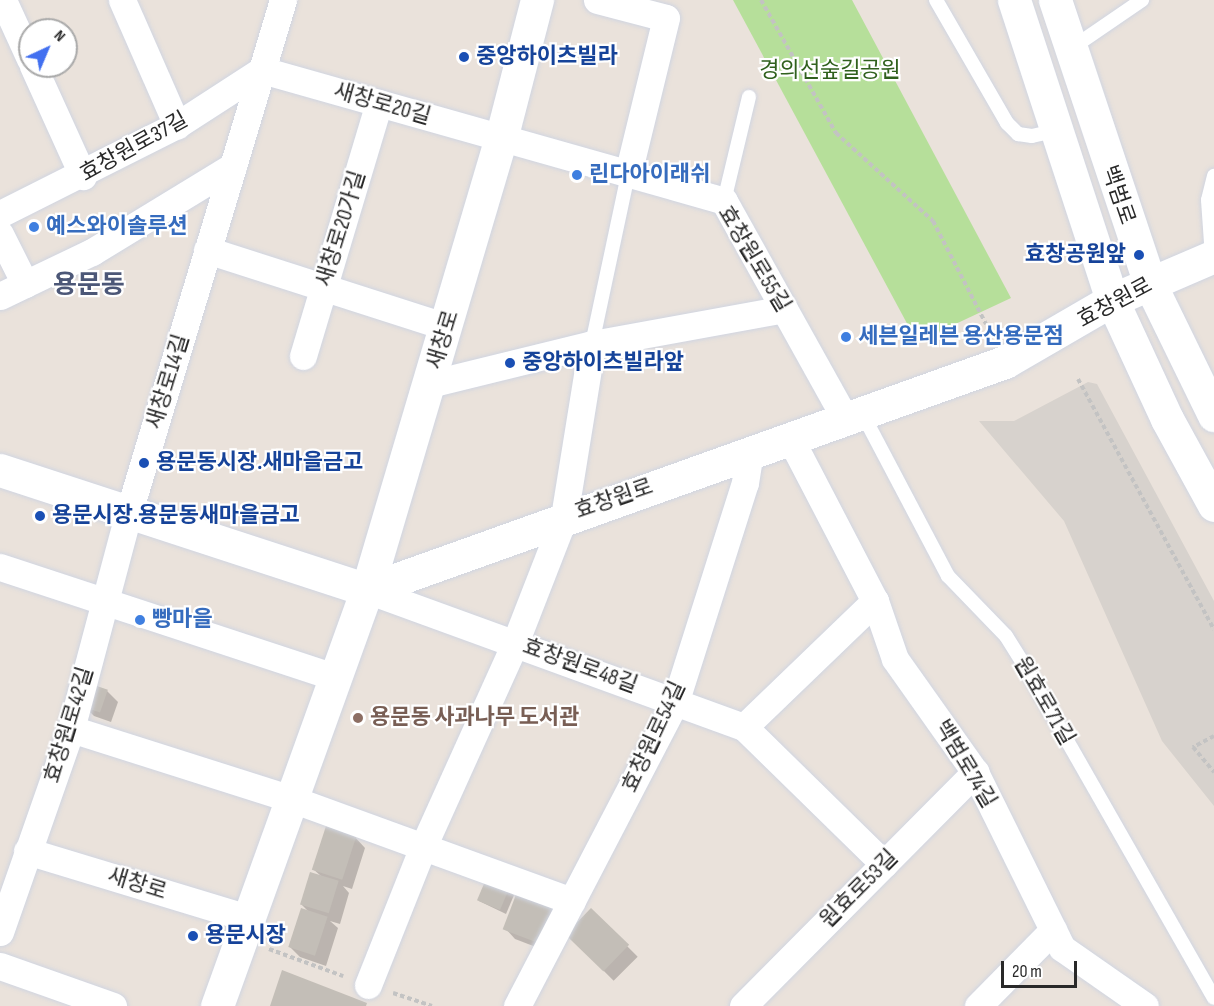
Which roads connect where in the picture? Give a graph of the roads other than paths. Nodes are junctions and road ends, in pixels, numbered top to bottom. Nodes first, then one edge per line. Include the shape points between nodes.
1 (3, 0) edge
2 (122, 0) edge
3 (283, 0) edge
4 (537, 0) edge
5 (597, 0) edge
6 (936, 0) edge
7 (1014, 0) edge
8 (1055, 0) edge
9 (1142, 0) edge
10 (18, 33) edge
11 (1071, 50) junction
12 (261, 70) junction
13 (38, 78) edge
14 (1083, 88) junction
15 (749, 97) dead end
16 (379, 102) junction
17 (1052, 115) junction
18 (177, 125) junction
19 (501, 139) junction
20 (233, 166) junction
21 (628, 174) junction
22 (83, 176) junction
23 (1214, 176) edge
24 (724, 201) junction
25 (0, 214) edge
26 (0, 234) edge
27 (207, 250) junction
28 (1213, 257) edge
29 (25, 284) junction
30 (1150, 284) junction
31 (324, 286) junction
32 (0, 296) edge
33 (1112, 300) junction
34 (784, 309) junction
35 (447, 327) junction
36 (592, 344) junction
37 (303, 356) dead end
38 (429, 384) junction
39 (1214, 415) edge
40 (854, 417) junction
41 (790, 438) junction
42 (750, 452) junction
43 (0, 470) edge
44 (1214, 505) edge
45 (128, 514) junction
46 (564, 516) junction
47 (0, 567) edge
48 (367, 590) junction
49 (105, 601) junction
50 (875, 601) junction
51 (515, 643) junction
52 (335, 677) junction
53 (676, 700) junction
54 (744, 727) junction
55 (71, 729) junction
56 (975, 772) junction
57 (290, 798) junction
58 (423, 847) junction
59 (27, 851) junction
60 (884, 864) junction
61 (572, 901) junction
62 (243, 928) junction
63 (1053, 930) junction
64 (0, 932) edge
65 (0, 966) edge
66 (368, 985) road end
67 (1214, 998) edge
68 (1129, 1002) edge
69 (114, 1006) edge
70 (217, 1006) edge
71 (517, 1006) edge
72 (743, 1006) edge
73 (978, 1006) edge

1 - 10 street
2 - 18 street
3 - 12 street, 새창로14길
4 - 19 main road, 새창로
5 - 21 street via 666,18
6 - 17 lane via 1018,134 1032,136
7 - 17 main road, 백범로
8 - 11 main road, 백범로
9 - 11 lane
11 - 14 main road, 백범로
12 - 16 street, 새창로20길
12 - 18 street, 효창원로37길
12 - 20 street, 새창로14길
13 - 22 street
14 - 17 main road via 1076,111
14 - 30 main road, 백범로
15 - 24 lane
16 - 19 street, 새창로20길
16 - 31 street, 새창로20가길
17 - 33 main road, 백범로
18 - 22 street, 효창원로37길
19 - 21 street, 효창원로55길
19 - 35 main road, 새창로
20 - 27 street, 새창로14길
20 - 29 street via 92,252
21 - 24 street, 효창원로55길
21 - 36 lane
22 - 25 street, 효창원로37길
23 - 28 lane via 1208,200
24 - 34 street, 효창원로55길
26 - 29 street
27 - 31 street
27 - 45 street, 새창로14길
28 - 30 main road, 효창원로
29 - 32 street
30 - 33 main road, 효창원로
30 - 39 main road, 백범로
31 - 35 street
31 - 37 street, 새창로20가길
33 - 40 main road, 효창원로 via 1005,362
33 - 44 main road, 백범로 via 1167,419
34 - 36 street
34 - 40 street, 효창원로55길
35 - 38 main road, 새창로
36 - 38 street
36 - 46 street
38 - 48 main road, 새창로
40 - 41 main road, 효창원로
40 - 67 lane, 원효로71길 via 948,576 1006,636 1024,665
41 - 42 main road, 효창원로
41 - 50 street, 백범로74길
42 - 46 main road, 효창원로
42 - 53 street, 효창원로54길 via 745,483
43 - 45 main road
45 - 48 main road
45 - 49 street, 효창원로42길
46 - 48 main road, 효창원로
46 - 51 street
47 - 49 street
48 - 51 street, 효창원로48길
48 - 52 main road, 새창로
49 - 52 street
49 - 55 street, 효창원로42길
50 - 54 street
50 - 56 street, 백범로74길 via 895,659
51 - 53 street, 효창원로48길
51 - 58 street
52 - 57 main road, 새창로
53 - 54 street, 효창원로48길
53 - 61 street, 효창원로54길
54 - 60 street, 효창원로48길
55 - 57 street
55 - 59 street, 효창원로42길
56 - 60 street, 원효로53길
56 - 63 street, 백범로74길
57 - 58 street
57 - 62 main road, 새창로
58 - 61 street
58 - 66 street
59 - 62 street, 새창로
59 - 64 street, 효창원로42길
60 - 72 street, 원효로53길
61 - 71 street, 효창원로54길
62 - 70 main road, 새창로
63 - 68 street, 백범로74길 via 1062,948
63 - 73 street
65 - 69 street

